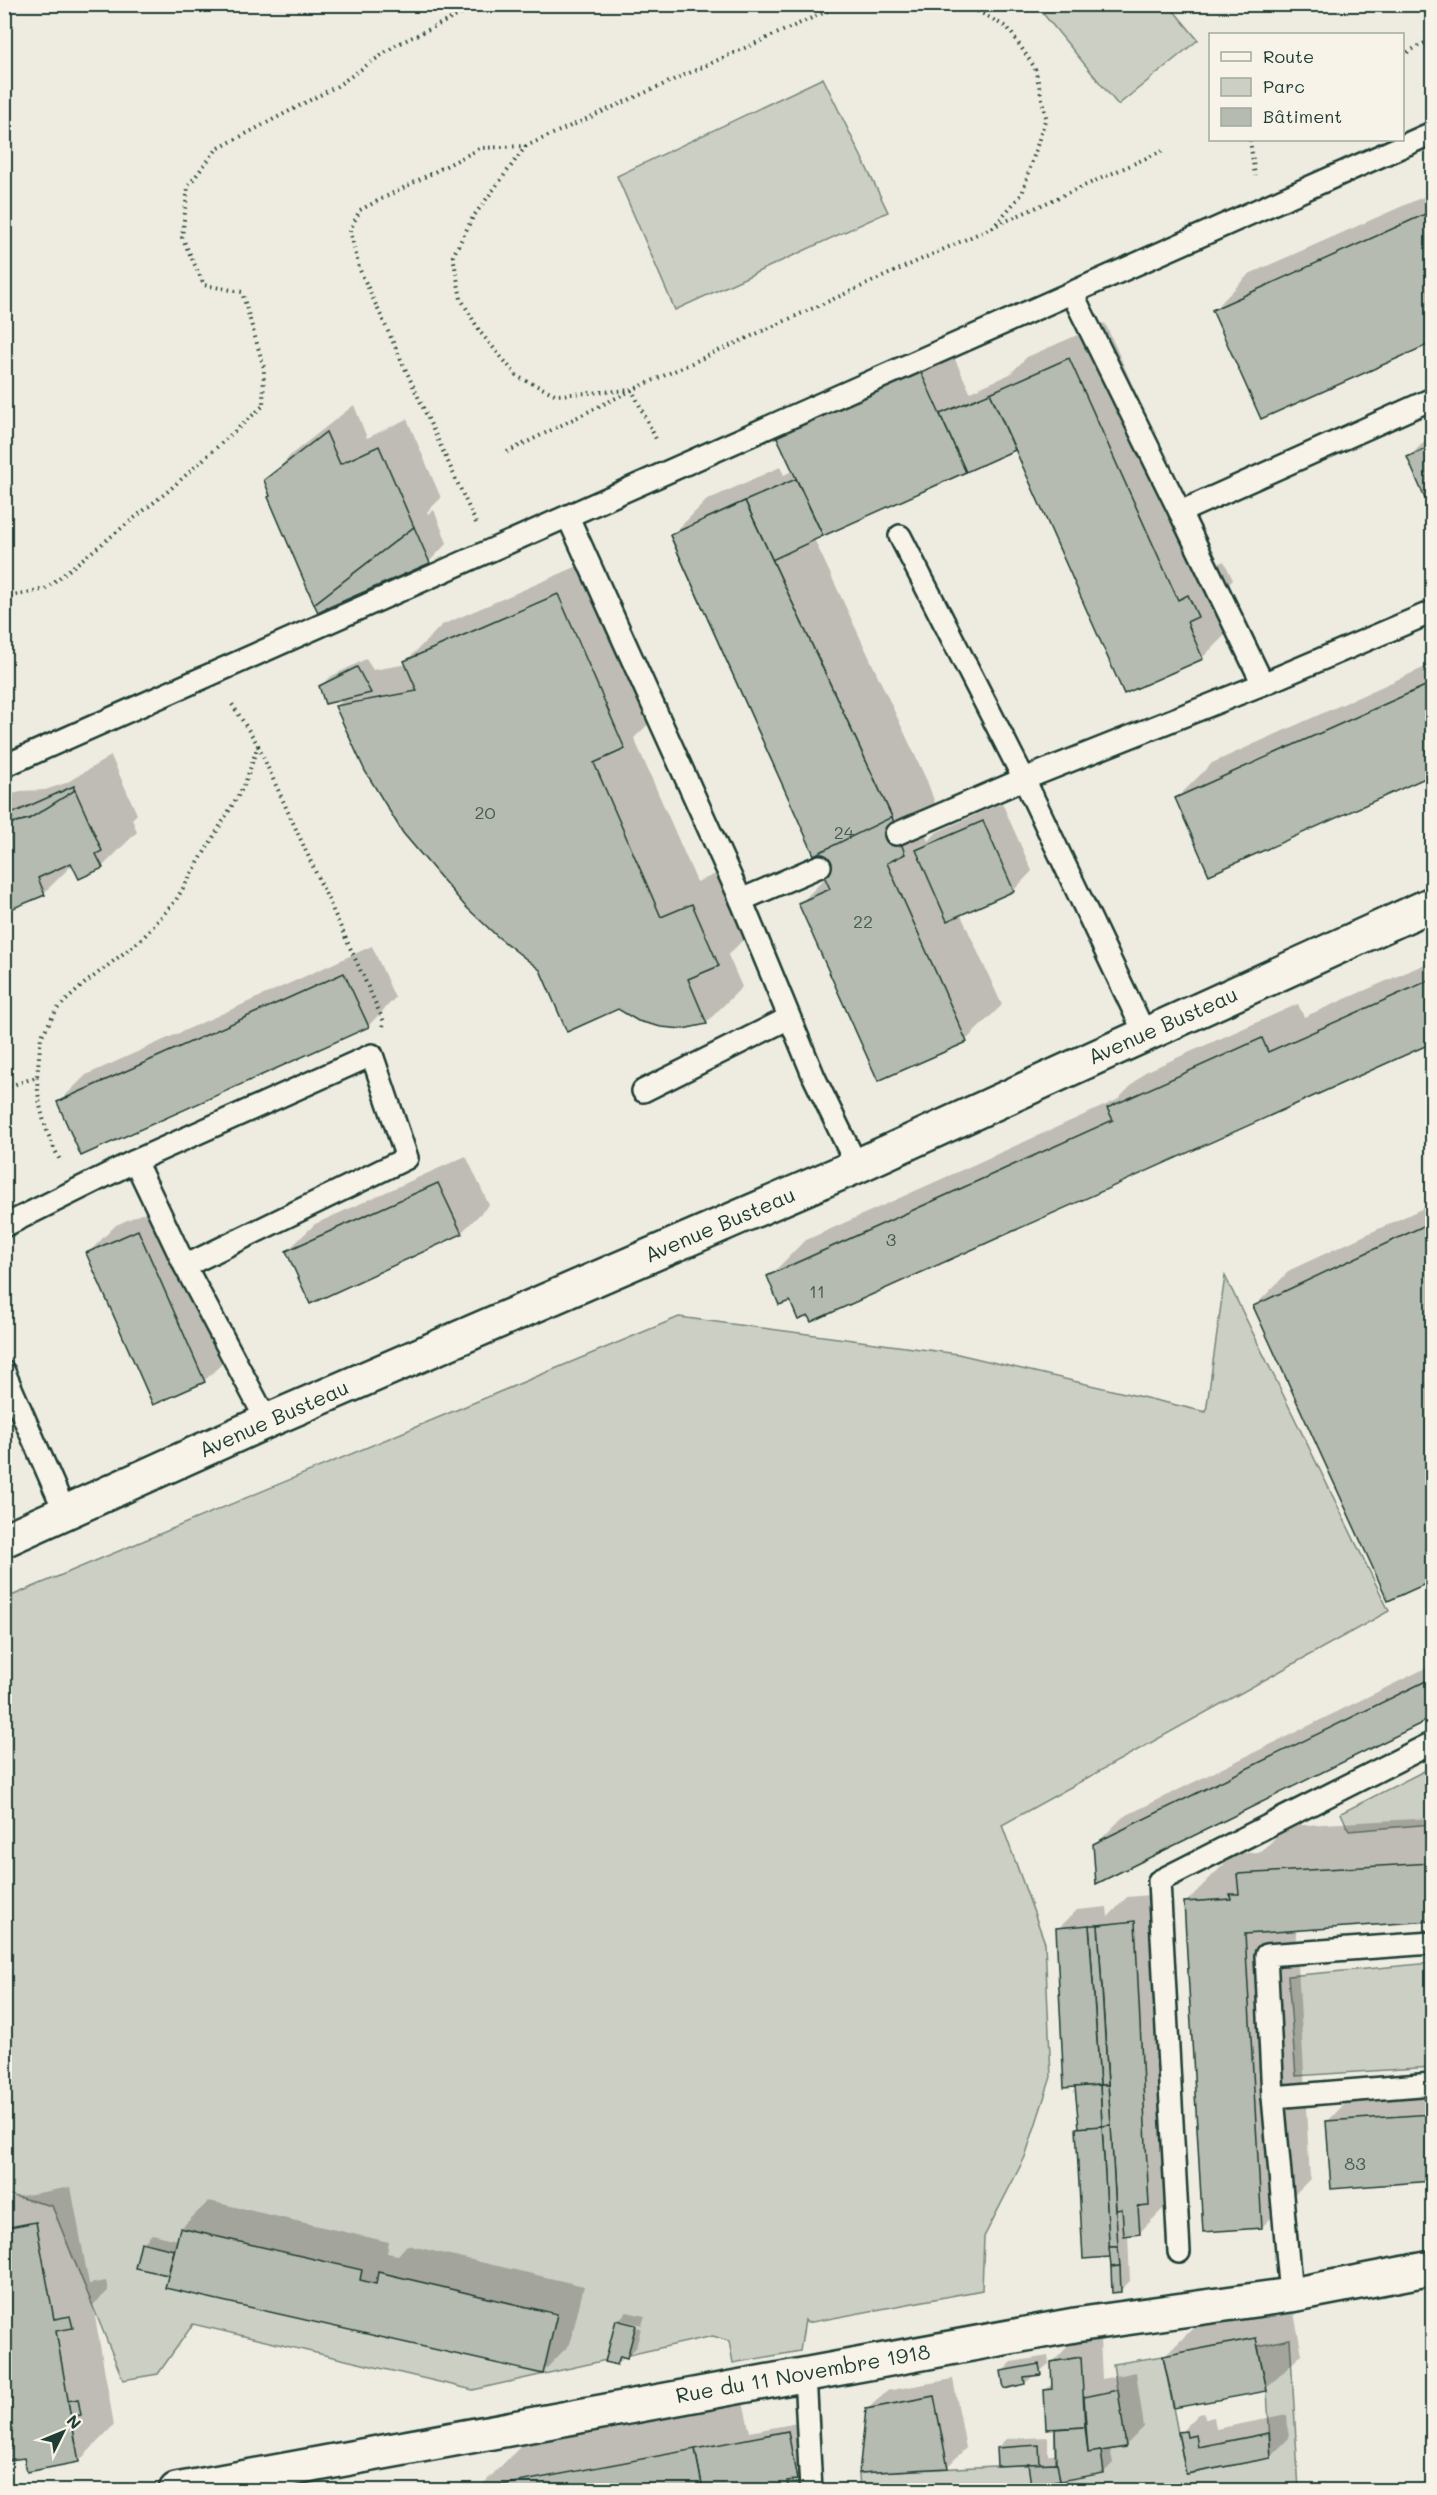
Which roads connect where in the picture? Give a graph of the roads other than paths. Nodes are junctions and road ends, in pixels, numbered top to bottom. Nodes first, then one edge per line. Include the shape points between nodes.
1 (1432, 133) edge
2 (1072, 293) junction
3 (1432, 399) edge
4 (1180, 512) junction
5 (568, 517) junction
6 (900, 536) dead end
7 (1432, 612) edge
8 (1263, 684) junction
9 (4, 766) edge
10 (1024, 779) junction
11 (896, 834) dead end
12 (820, 866) dead end
13 (741, 900) junction
14 (1432, 904) edge
15 (789, 1018) junction
16 (1145, 1034) junction
17 (643, 1090) dead end
18 (135, 1161) junction
19 (857, 1166) junction
20 (4, 1226) edge
21 (185, 1266) junction
22 (4, 1372) edge
23 (267, 1421) junction
24 (65, 1512) junction
25 (4, 1540) edge
26 (1432, 1743) edge
27 (1432, 1942) edge
28 (1432, 2084) edge
29 (1273, 2097) junction
30 (1179, 2252) dead end
31 (1432, 2268) edge
32 (1291, 2295) junction
33 (805, 2374) junction
34 (176, 2490) edge
35 (811, 2490) edge

1 - 2 lane
2 - 4 lane
2 - 5 lane
3 - 4 lane
4 - 8 lane
5 - 9 lane
5 - 13 lane
6 - 10 lane
7 - 8 lane
8 - 10 lane
10 - 11 lane
10 - 16 lane
12 - 13 lane
13 - 15 lane
14 - 16 street, Avenue Busteau
15 - 17 lane
15 - 19 lane
16 - 19 street, Avenue Busteau
18 - 20 lane
18 - 21 lane
18 - 21 lane via 372,1055 407,1158
19 - 23 street, Avenue Busteau
21 - 23 lane
22 - 24 lane
23 - 24 street, Avenue Busteau
24 - 25 street, Avenue Busteau
26 - 30 lane via 1159,1881
27 - 29 lane via 1266,1955
28 - 29 lane
29 - 32 lane
31 - 32 street, Rue du 11 Novembre 1918
32 - 33 street, Rue du 11 Novembre 1918 via 1075,2325
33 - 34 street, Rue du 11 Novembre 1918
33 - 35 lane

